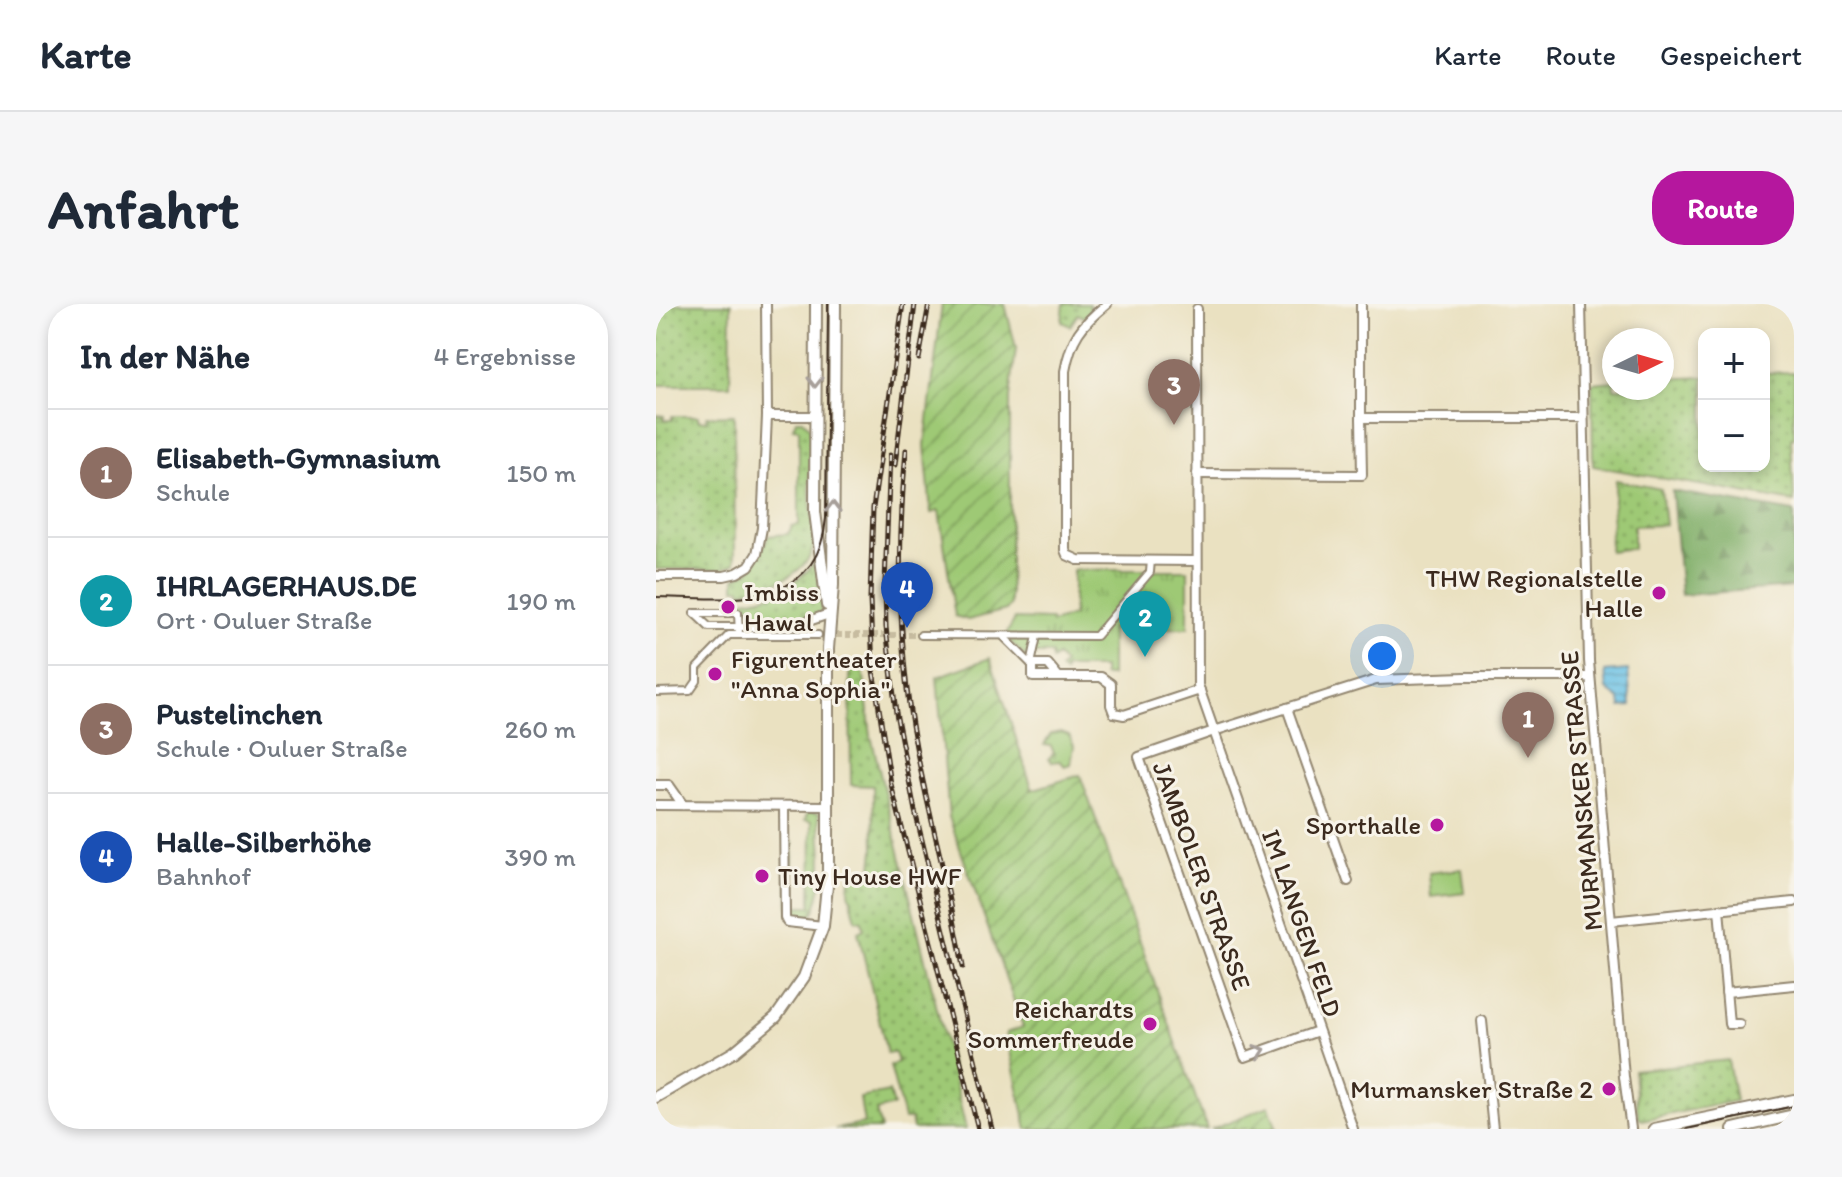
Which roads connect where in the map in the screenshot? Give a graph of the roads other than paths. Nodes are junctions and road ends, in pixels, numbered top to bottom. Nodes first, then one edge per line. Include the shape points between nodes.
1 (766, 304) edge
2 (816, 304) edge
3 (835, 304) edge
4 (1107, 304) edge
5 (1361, 304) edge
6 (1581, 304) edge
7 (1197, 309) dead end
8 (767, 416) junction
9 (815, 416) junction
10 (1361, 418) junction
11 (1583, 418) junction
12 (1197, 474) junction
13 (1151, 560) junction
14 (1197, 561) junction
15 (656, 576) edge
16 (829, 614) junction
17 (752, 627) joint
18 (738, 631) junction
19 (818, 635) tunnel mouth
20 (921, 635) tunnel mouth
21 (1003, 636) junction
22 (1037, 636) junction
23 (1058, 676) dead end
24 (1590, 677) junction
25 (1200, 690) junction
26 (656, 692) edge
27 (1287, 708) junction
28 (1214, 731) junction
29 (656, 785) edge
30 (656, 805) edge
31 (683, 805) junction
32 (784, 806) junction
33 (828, 806) junction
34 (1348, 881) dead end
35 (1794, 902) edge
36 (1719, 909) junction
37 (1611, 921) junction
38 (823, 926) junction
39 (1794, 985) edge
40 (1726, 992) junction
41 (1482, 1021) dead end
42 (1739, 1024) dead end
43 (1318, 1031) junction
44 (656, 1097) edge
45 (1794, 1100) edge
46 (1794, 1115) edge
47 (1679, 1126) edge
48 (1353, 1129) edge
49 (1493, 1129) edge
50 (1631, 1129) edge
51 (1654, 1129) edge
52 (1733, 1129) edge

1 - 8 street
2 -> 9 street
16 -> 3 street
4 - 13 street via 1076,333 1065,371 1065,550 1078,560
5 - 10 street
6 - 11 street, MURMANSKER STRASSE
7 - 12 street, IM LANGEN FELD
8 - 9 street
8 - 15 street via 762,528 749,566 724,576
9 - 16 street via 815,512
10 - 11 street
10 - 12 street via 1362,475
11 - 24 street, MURMANSKER STRASSE
12 - 14 street, IM LANGEN FELD
13 - 14 street
13 - 22 street via 1150,572 1096,636
14 - 25 street, IM LANGEN FELD
16 - 17 street via 791,627
16 - 33 street
17 - 18 street
18 - 18 street via 709,627 694,613 738,613
18 - 19 street via 796,638
18 - 26 street via 697,668 690,691
20 - 21 street
21 - 22 street
21 - 22 street via 1031,664
23 - 25 street via 1106,679 1114,713 1124,715
24 - 27 street, JAMBOLER STRASSE via 1376,680
24 - 37 street, MURMANSKER STRASSE
25 - 28 street, IM LANGEN FELD
27 - 28 street, JAMBOLER STRASSE
27 - 34 street
28 - 43 street, IM LANGEN FELD
28 -> 43 street, JAMBOLER STRASSE via 1139,757 1143,771 1245,1057
29 - 31 street via 669,785
30 - 31 street
31 - 32 street
32 - 33 street
32 - 38 street via 785,918
33 - 38 street
35 - 36 street
36 - 37 street
36 - 40 street
37 - 50 street, MURMANSKER STRASSE
38 - 44 street via 804,977 776,1017 734,1052
39 - 40 street
40 - 42 street via 1729,1024
41 - 49 street
43 - 48 street, IM LANGEN FELD
45 - 47 street
46 - 52 street
47 - 51 street

